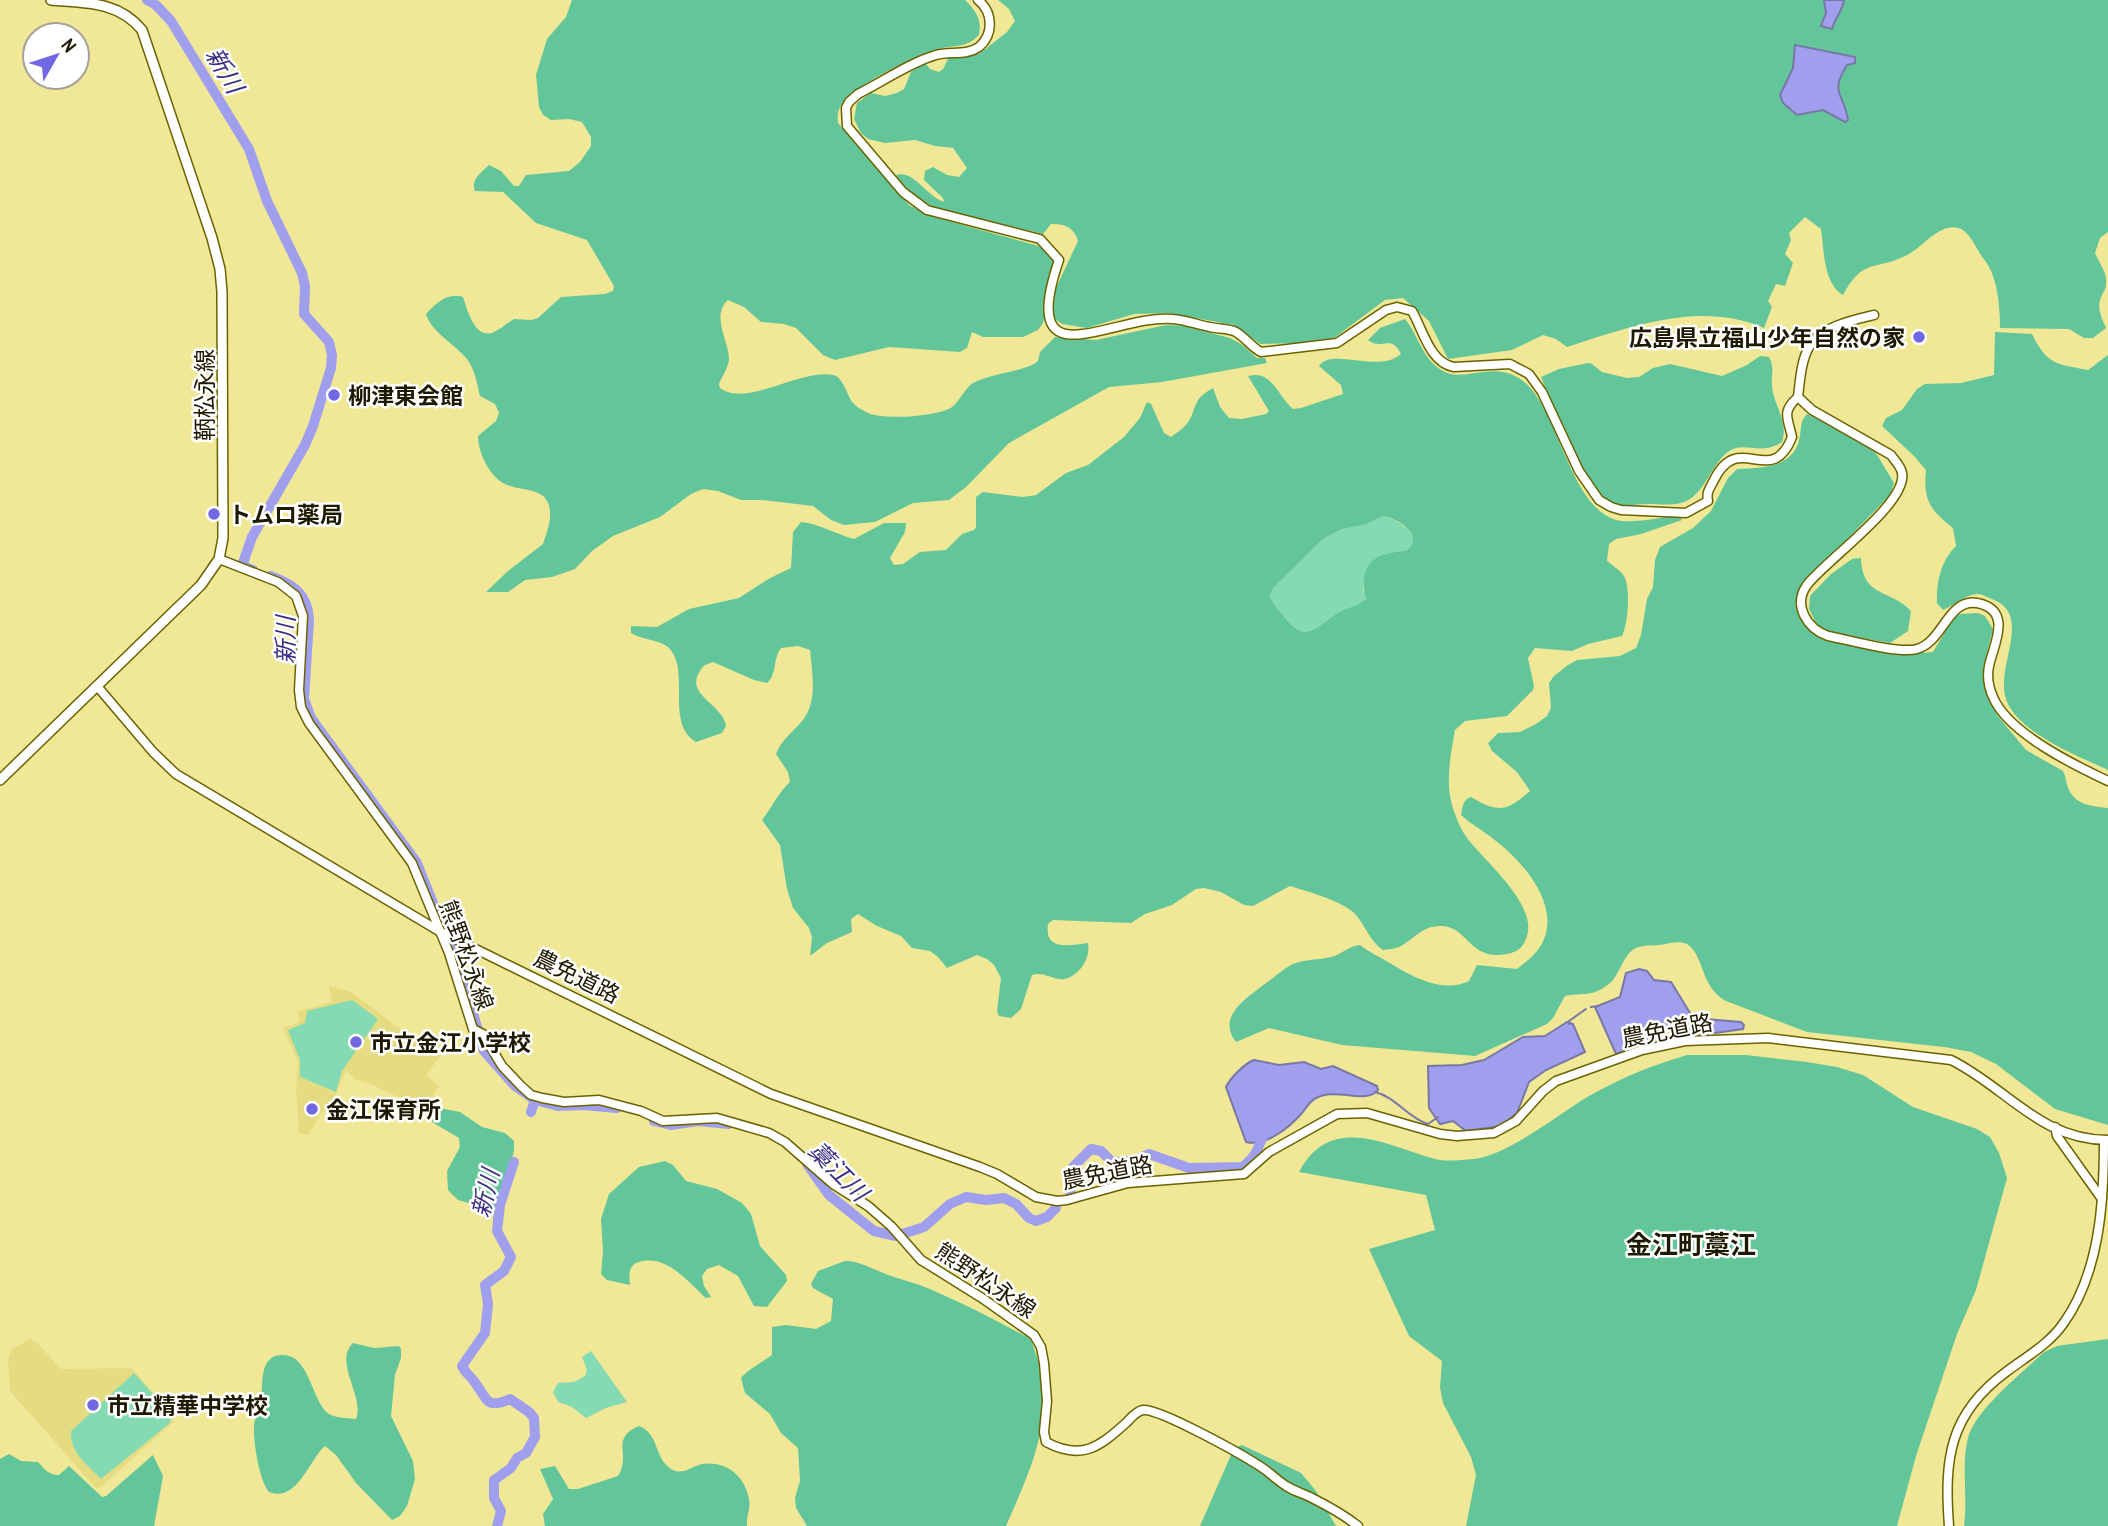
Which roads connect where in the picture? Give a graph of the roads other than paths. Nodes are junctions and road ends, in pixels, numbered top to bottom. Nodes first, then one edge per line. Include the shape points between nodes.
1 (51, 0) edge
2 (978, 0) edge
3 (1874, 315) dead end
4 (1798, 397) junction
5 (219, 559) junction
6 (97, 686) junction
7 (0, 780) edge
8 (2108, 780) edge
9 (444, 933) junction
10 (2055, 1127) junction
11 (2106, 1140) edge
12 (2102, 1199) junction
13 (1358, 1526) edge
14 (1949, 1526) edge

1 - 5 main road, 鞆松永線 via 118,9 142,30 212,238 223,305 223,538
2 - 4 street via 990,24 979,47 936,54 858,94 846,108 847,126 903,192 927,210 1047,244 1059,260 1048,315 1054,327 1070,336 1148,319 1173,319 1236,332 1261,352 1337,343 1386,310 1412,311 1434,355 1445,366 1510,364 1529,373 1589,487 1599,500 1620,510 1685,513 1708,501 1720,467 1729,460 1777,458 1792,437 1786,415
3 - 4 street via 1833,328 1810,346
4 - 8 street via 1891,456 1903,474 1885,509 1804,589 1802,609 1811,627 1828,636 1916,650 1933,640 1960,605 1985,606 1998,624 1999,637 1989,666 1989,684 1997,705 2038,744
5 - 6 main road via 201,584
5 - 9 street, 熊野松永線 via 278,582 296,596 303,617 301,707 412,863
6 - 7 main road
6 - 9 street, 農免道路 via 176,774
9 - 10 street, 農免道路 via 771,1094 989,1170 1049,1201 1128,1183 1244,1174 1279,1146 1337,1114 1367,1113 1440,1134 1494,1133 1516,1121 1556,1081 1571,1074 1642,1050 1720,1038 1768,1038 1951,1060 1974,1072 2026,1114
9 - 13 street, 熊野松永線 via 473,1029 531,1095 564,1102 599,1100 663,1121 717,1118 769,1133 868,1206 921,1260 1034,1335 1044,1363 1046,1442 1082,1451 1093,1449 1137,1413 1151,1412 1259,1465 1288,1488
10 - 11 street, 農免道路 via 2081,1139
10 - 12 street
11 - 12 street
12 - 14 street via 2084,1286 2071,1313 2055,1335 1986,1386 1963,1417 1946,1476

